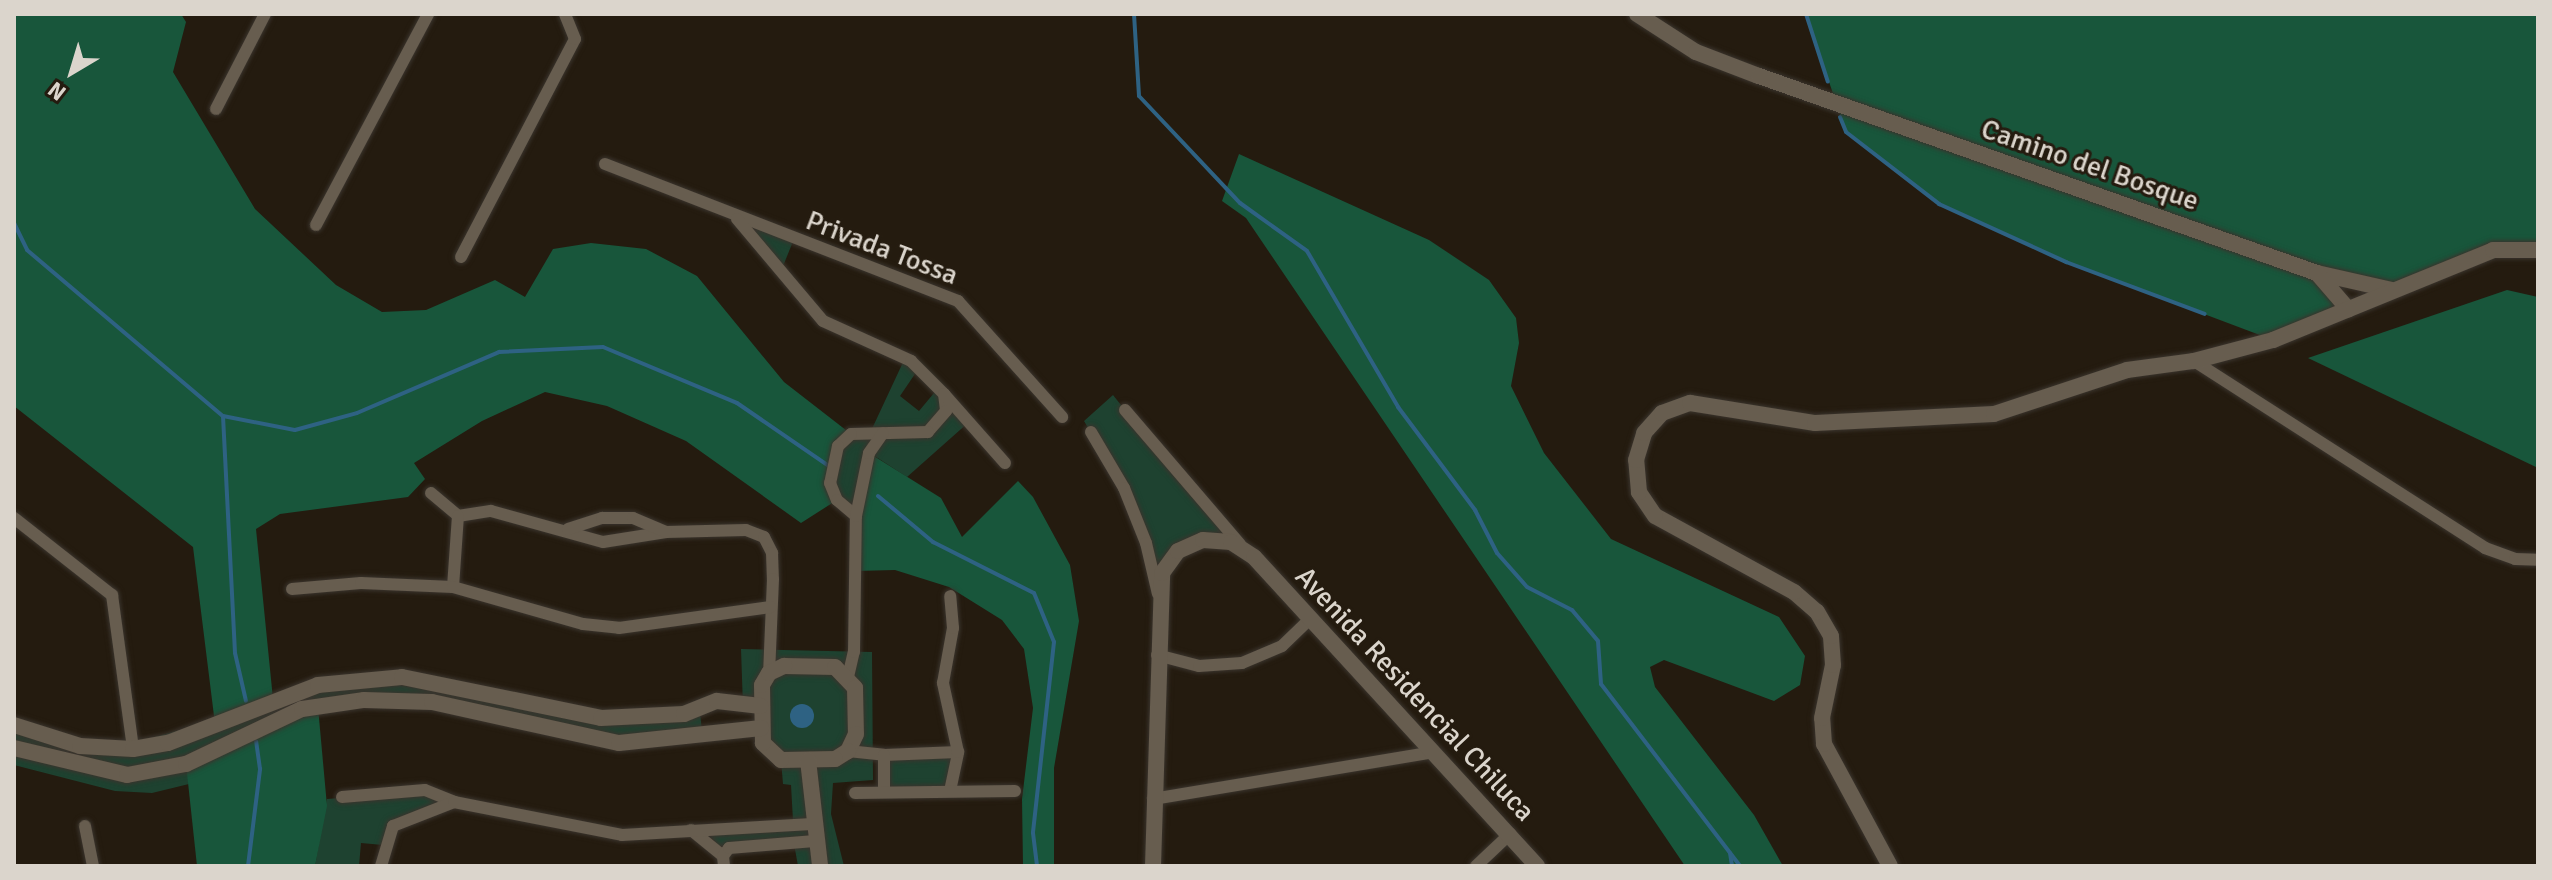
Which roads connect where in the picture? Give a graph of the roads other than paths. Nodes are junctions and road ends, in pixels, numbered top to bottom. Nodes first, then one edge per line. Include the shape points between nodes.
1 (265, 14) edge
2 (428, 14) edge
3 (565, 14) edge
4 (1637, 14) edge
5 (216, 109) dead end
6 (605, 164) dead end
7 (735, 216) junction
8 (316, 225) dead end
9 (2538, 250) edge
10 (461, 257) dead end
11 (2317, 273) junction
12 (2392, 290) junction
13 (2348, 309) junction
14 (2194, 361) junction
15 (944, 394) junction
16 (1125, 410) dead end
17 (1062, 417) dead end
18 (1091, 432) dead end
19 (883, 433) junction
20 (1005, 463) dead end
21 (431, 493) dead end
22 (458, 516) junction
23 (856, 516) junction
24 (14, 518) edge
25 (568, 529) junction
26 (666, 532) junction
27 (1254, 557) junction
28 (2538, 560) edge
29 (453, 587) junction
30 (292, 589) dead end
31 (950, 596) dead end
32 (1159, 601) junction
33 (771, 607) junction
34 (1309, 620) junction
35 (1157, 655) junction
36 (769, 673) junction
37 (848, 677) junction
38 (752, 706) junction
39 (683, 714) junction
40 (14, 725) edge
41 (756, 728) junction
42 (688, 735) junction
43 (162, 744) junction
44 (14, 748) edge
45 (133, 749) junction
46 (848, 751) junction
47 (958, 752) junction
48 (1434, 752) junction
49 (884, 755) junction
50 (808, 760) junction
51 (167, 769) junction
52 (950, 791) junction
53 (1015, 791) dead end
54 (884, 792) junction
55 (855, 793) dead end
56 (342, 797) dead end
57 (1153, 799) junction
58 (454, 802) junction
59 (812, 824) junction
60 (85, 826) dead end
61 (688, 828) junction
62 (1510, 834) junction
63 (815, 841) junction
64 (723, 861) edge
65 (93, 866) edge
66 (381, 866) edge
67 (820, 866) edge
68 (1153, 866) edge
69 (1476, 866) edge
70 (1537, 866) edge
71 (1890, 866) edge

1 - 5 street
2 - 8 street
3 - 10 street via 575,39
4 - 11 street, Camino del Bosque via 1708,57
6 - 7 street, Privada Tossa
7 - 15 street, Privada Tossa via 823,321 911,361
7 - 17 street, Privada Tossa via 958,301
9 - 12 street via 2493,250
11 - 12 street, Camino del Bosque
11 - 13 street
12 - 13 street
13 - 14 street via 2273,340
14 - 28 street via 2485,548 2515,559
14 - 71 street via 2127,370 1994,414 1815,423 1690,403 1662,413 1644,433 1636,460 1639,492 1655,516 1794,592 1817,612 1831,636 1824,744
15 - 19 street via 946,411 928,432
15 - 20 street, Privada Tossa
16 - 27 street, Avenida Residencial Chiluca
18 - 32 street, Avenida Residencial Chiluca via 1124,488 1146,543
19 - 23 street via 869,453
19 - 23 street via 851,434 833,456 830,483 837,500
21 - 22 street
22 - 25 street via 491,511
22 - 29 street
23 - 37 street via 854,652
24 - 45 street via 112,595
25 - 26 street via 603,542
25 - 26 street via 602,518 633,518
26 - 33 street via 746,530 764,537 772,553
27 - 32 street, Avenida Residencial Chiluca via 1231,542 1203,540 1178,551 1162,573
27 - 34 street, Avenida Residencial Chiluca
29 - 30 street via 361,583
29 - 33 street via 583,624 619,628
31 - 47 street via 953,628 943,683
32 - 35 street, Avenida Residencial Chiluca
33 - 36 street
34 - 35 street via 1282,646 1242,663 1199,666
34 - 48 street, Avenida Residencial Chiluca
35 - 57 street, Avenida Residencial Chiluca
36 - 37 street via 784,666 835,667
36 - 38 street
37 - 46 street via 855,688 856,734
38 - 39 street via 717,701
38 - 41 street
39 - 42 street
39 - 43 street via 601,718 440,682 363,679 273,699
40 - 45 street via 80,746
41 - 42 street
41 - 50 street via 770,753 781,760
42 - 51 street via 646,742 592,740 432,702 364,700 302,709
43 - 45 street
43 - 51 street
44 - 51 street via 127,775
46 - 49 street
46 - 50 street via 835,759
47 - 49 street
47 - 52 street
48 - 57 street
48 - 62 street, Avenida Residencial Chiluca
49 - 54 street
50 - 59 street
52 - 53 street
52 - 54 street
54 - 55 street
56 - 58 street via 425,790
57 - 68 street, Avenida Residencial Chiluca
58 - 61 street via 593,833
58 - 66 street via 393,826
59 - 61 street
59 - 63 street
60 - 65 street
61 - 64 street
62 - 69 street
62 - 70 street, Avenida Residencial Chiluca
63 - 64 street via 729,848
63 - 67 street

